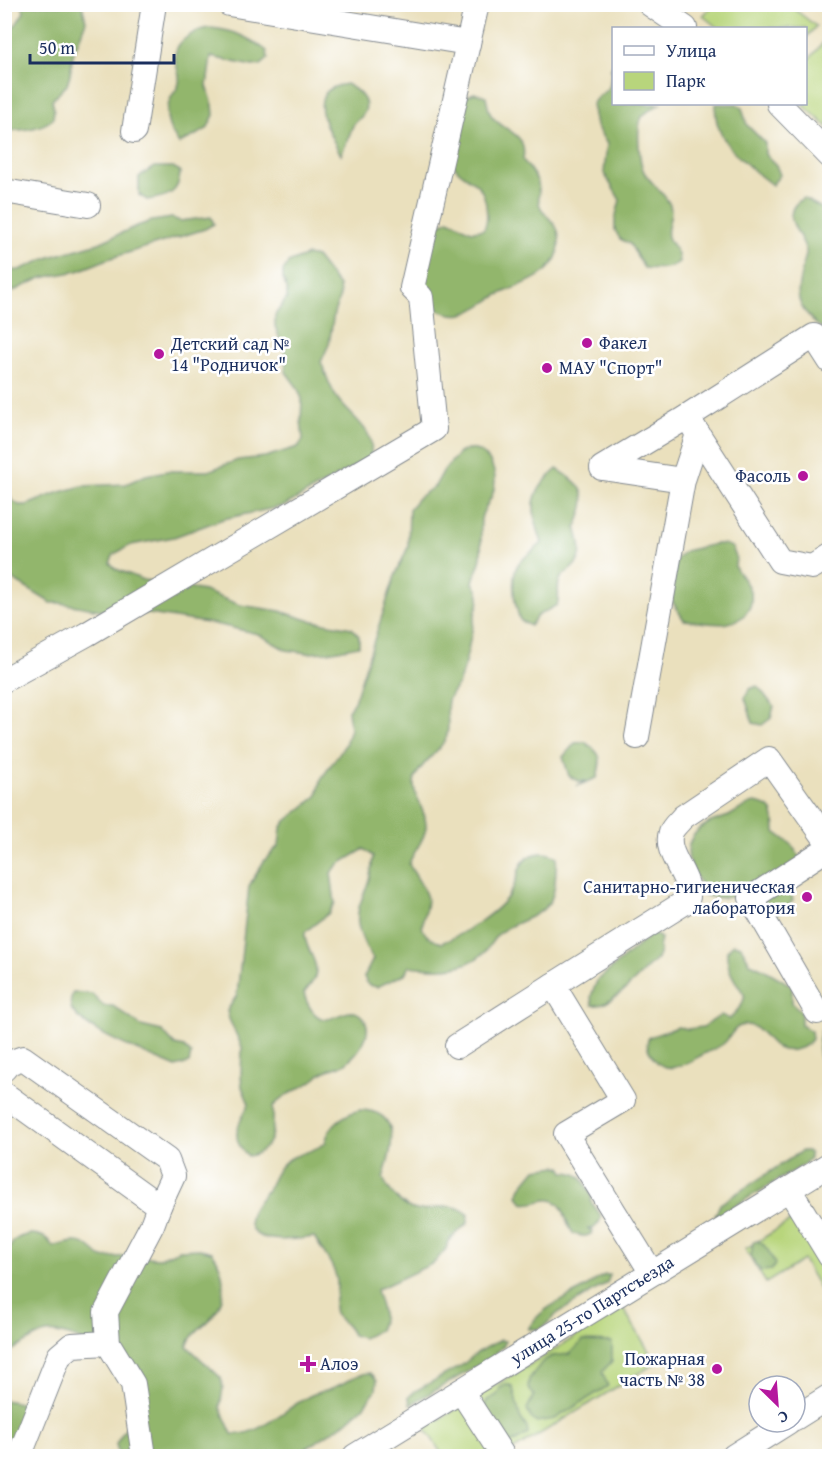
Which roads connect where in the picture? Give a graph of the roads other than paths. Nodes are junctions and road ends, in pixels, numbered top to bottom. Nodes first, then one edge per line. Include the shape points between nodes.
1 (154, 4) edge
2 (229, 4) edge
3 (477, 4) edge
4 (468, 43) junction
5 (779, 105) edge
6 (134, 131) dead end
7 (830, 156) edge
8 (4, 191) edge
9 (88, 205) dead end
10 (830, 361) edge
11 (692, 426) junction
12 (683, 480) junction
13 (830, 556) edge
14 (4, 680) edge
15 (636, 737) dead end
16 (830, 846) edge
17 (553, 985) junction
18 (817, 1012) dead end
19 (457, 1046) dead end
20 (4, 1069) edge
21 (4, 1094) edge
22 (830, 1164) edge
23 (789, 1189) junction
24 (159, 1206) junction
25 (830, 1256) edge
26 (652, 1273) junction
27 (108, 1343) junction
28 (461, 1391) junction
29 (830, 1396) edge
30 (807, 1410) edge
31 (769, 1434) edge
32 (12, 1456) edge
33 (144, 1456) edge
34 (355, 1456) edge
35 (503, 1456) edge
36 (734, 1456) edge

1 - 6 street
2 - 4 street
3 - 4 street
4 - 14 street via 412,288 421,297 434,429
5 - 7 street
8 - 9 street
10 - 11 street via 814,336
11 - 12 street
11 - 12 street via 602,468
11 - 13 street via 780,561 812,567
12 - 15 street
16 - 17 street via 770,759 683,817 672,830 670,846 688,888 687,901
16 - 18 street via 751,898
17 - 19 street
17 - 26 street via 624,1100 566,1134
20 - 24 street via 23,1058 168,1160 173,1176
21 - 24 street
22 - 23 street, улица 25-го Партсъезда
23 - 25 street
23 - 26 street, улица 25-го Партсъезда
24 - 27 street via 106,1312
26 - 28 street, улица 25-го Партсъезда
27 - 32 street via 72,1345 59,1356 21,1452
27 - 33 street via 133,1384
28 - 34 street, улица 25-го Партсъезда
28 - 35 street
29 - 30 street
31 - 36 street

